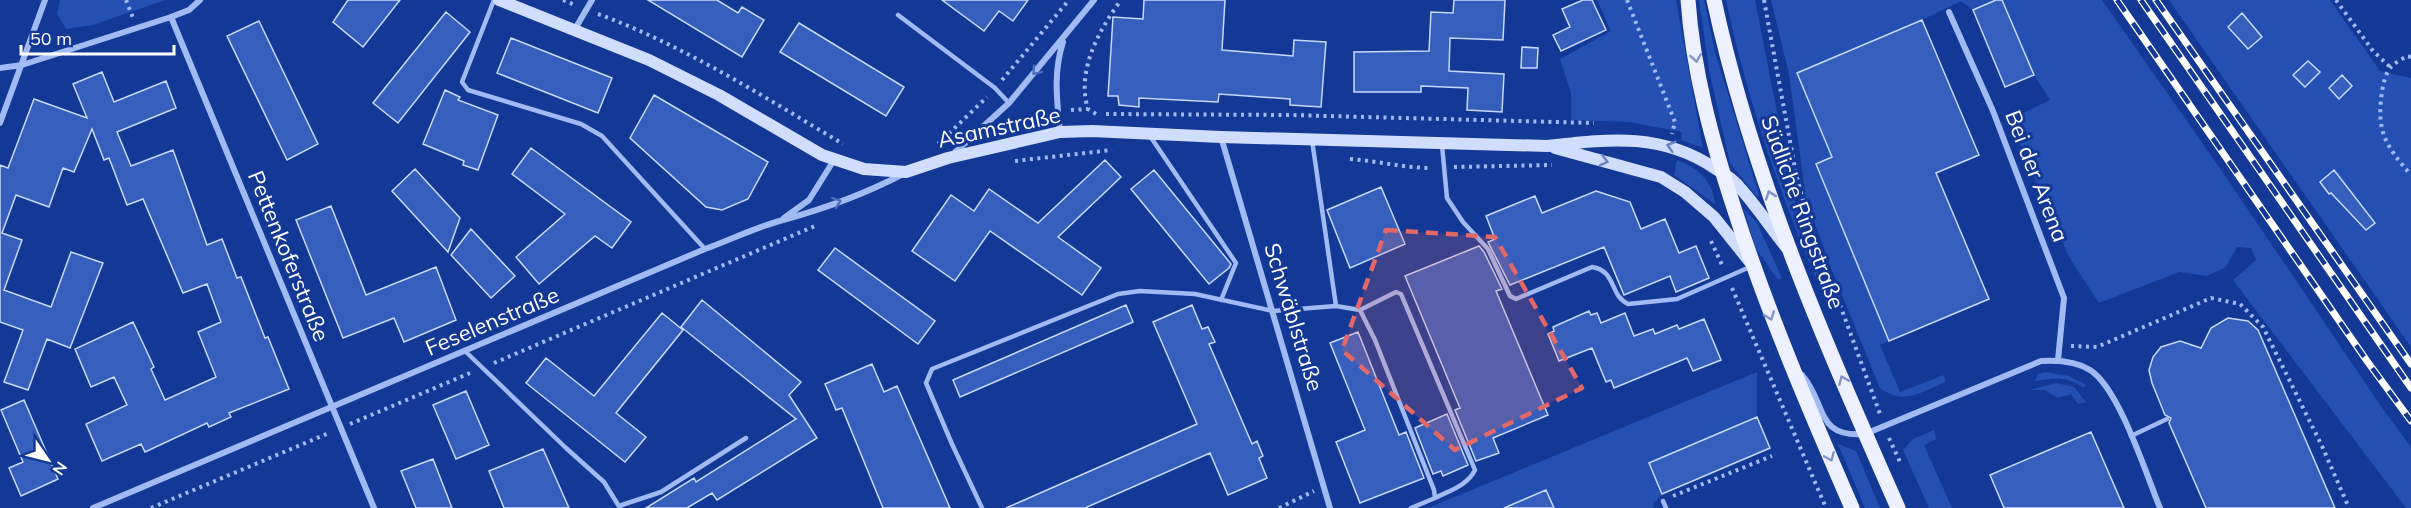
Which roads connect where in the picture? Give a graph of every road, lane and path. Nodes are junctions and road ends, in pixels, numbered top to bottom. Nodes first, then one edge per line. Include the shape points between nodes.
1 (45, 0) edge
2 (200, 0) edge
3 (494, 0) edge
4 (499, 0) edge
5 (563, 0) edge
6 (592, 0) edge
7 (1069, 0) edge
8 (1094, 0) edge
9 (1121, 0) edge
10 (1628, 0) edge
11 (1688, 0) edge
12 (1714, 0) edge
13 (1764, 0) edge
14 (2336, 0) edge
15 (587, 9) junction
16 (1949, 12) dead end
17 (898, 15) dead end
18 (171, 17) junction
19 (575, 29) junction
20 (1064, 39) junction
21 (2411, 57) edge
22 (22, 65) junction
23 (0, 68) edge
24 (2390, 68) junction
25 (995, 88) junction
26 (1009, 103) junction
27 (1675, 122) dead end
28 (0, 123) edge
29 (1605, 124) dead end
30 (1060, 132) junction
31 (1149, 134) junction
32 (1221, 137) junction
33 (1312, 139) junction
34 (1442, 142) junction
35 (1548, 146) junction
36 (928, 148) dead end
37 (851, 149) dead end
38 (1122, 149) dead end
39 (948, 158) junction
40 (1348, 159) dead end
41 (834, 160) junction
42 (1014, 161) dead end
43 (1555, 165) dead end
44 (1444, 167) junction
45 (906, 172) junction
46 (1722, 173) junction
47 (2411, 175) edge
48 (782, 220) junction
49 (825, 222) dead end
50 (1705, 234) dead end
51 (705, 249) junction
52 (1789, 251) junction
53 (1752, 266) junction
54 (1728, 277) junction
55 (1221, 300) junction
56 (1336, 306) junction
57 (1360, 310) junction
58 (1273, 311) junction
59 (2060, 345) junction
60 (466, 352) junction
61 (2058, 360) junction
62 (1790, 365) junction
63 (482, 368) junction
64 (1864, 375) dead end
65 (332, 408) junction
66 (2167, 419) dead end
67 (340, 428) junction
68 (1866, 434) junction
69 (2131, 436) junction
70 (746, 438) dead end
71 (1772, 456) dead end
72 (1325, 486) junction
73 (1435, 498) junction
74 (1663, 501) joint
75 (620, 507) edge
76 (93, 508) edge
77 (151, 508) edge
78 (374, 508) edge
79 (982, 508) edge
80 (1279, 508) edge
81 (1330, 508) edge
82 (1411, 508) edge
83 (1666, 508) edge
84 (1826, 508) edge
85 (1852, 508) edge
86 (1898, 508) edge
87 (2160, 508) edge
88 (2349, 508) edge

1 - 22 street
2 - 18 street via 189,10
3 - 51 lane via 462,82 468,90 562,117 602,136
4 - 19 street, Asamstraße
5 - 15 path
6 - 15 street
7 - 25 path
8 - 20 street
9 - 29 path via 1103,25 1091,54 1085,100 1094,114
10 - 27 path
11 -> 46 main road via 1701,88
52 -> 12 main road, Südliche Ringstraße via 1727,62
13 - 64 path via 1796,174
14 - 24 path
15 - 19 street
15 - 37 path via 743,84
16 - 59 street, Bei der Arena via 1993,111 2064,298
17 - 25 lane
18 - 22 street
18 - 65 street, Pettenkoferstraße
19 - 41 street, Asamstraße via 719,95
20 -> 26 street
20 - 30 street via 1055,78
21 - 24 path
22 - 23 street
22 - 28 street
24 - 47 path via 2382,86 2378,113 2388,144
25 - 26 lane
25 - 36 path via 939,144
26 - 39 street
30 - 31 street, Asamstraße
30 - 39 street, Asamstraße
31 - 32 street, Asamstraße
31 - 55 lane via 1236,262
32 - 33 street, Asamstraße
32 - 58 street, Schwäblstraße
33 - 34 street, Asamstraße
33 - 56 lane
34 - 35 street, Asamstraße
34 - 44 lane
46 -> 35 street, Asamstraße via 1698,156 1669,145 1623,141
35 -> 53 street, Asamstraße via 1660,177 1714,217
38 - 42 path
39 - 45 street, Asamstraße
40 - 44 path via 1412,168
41 - 45 street, Asamstraße via 864,169
41 - 48 street via 809,200
43 - 44 path
44 - 54 lane via 1447,198 1488,249 1510,296 1516,299 1592,267 1607,273 1621,301 1628,304 1677,299
48 -> 45 street, Feselenstraße via 886,183
46 - 52 street, Asamstraße via 1740,187
46 - 53 main road
48 - 51 street, Feselenstraße
49 - 63 path
50 - 54 path
51 - 60 street, Feselenstraße
68 -> 52 main road, Südliche Ringstraße
53 - 54 lane
53 -> 62 main road
54 - 84 path
55 - 58 lane
55 - 79 lane via 1168,292 1118,294 932,369 926,383
56 - 57 lane
56 - 58 lane
57 - 73 lane
57 - 73 lane via 1396,292 1401,294 1475,470 1472,477
58 - 72 street, Schwäblstraße
59 - 61 street, Bei der Arena
59 - 88 path via 2097,347 2211,298 2240,303 2263,327
60 - 63 lane
60 - 65 street, Feselenstraße
61 - 68 street via 2026,366
61 - 69 street via 2090,370 2105,384
62 - 68 street via 1810,386 1835,431
62 -> 85 main road
63 - 67 path
63 - 75 lane via 604,482
65 - 67 street, Pettenkoferstraße
65 - 76 street, Feselenstraße
66 - 69 lane
67 - 77 path
67 - 78 street, Pettenkoferstraße
68 - 86 main road, Südliche Ringstraße
69 - 87 street
70 - 75 lane via 660,492
71 - 74 path
72 - 80 path
72 - 81 street, Schwäblstraße
73 - 82 lane
74 - 83 lane

